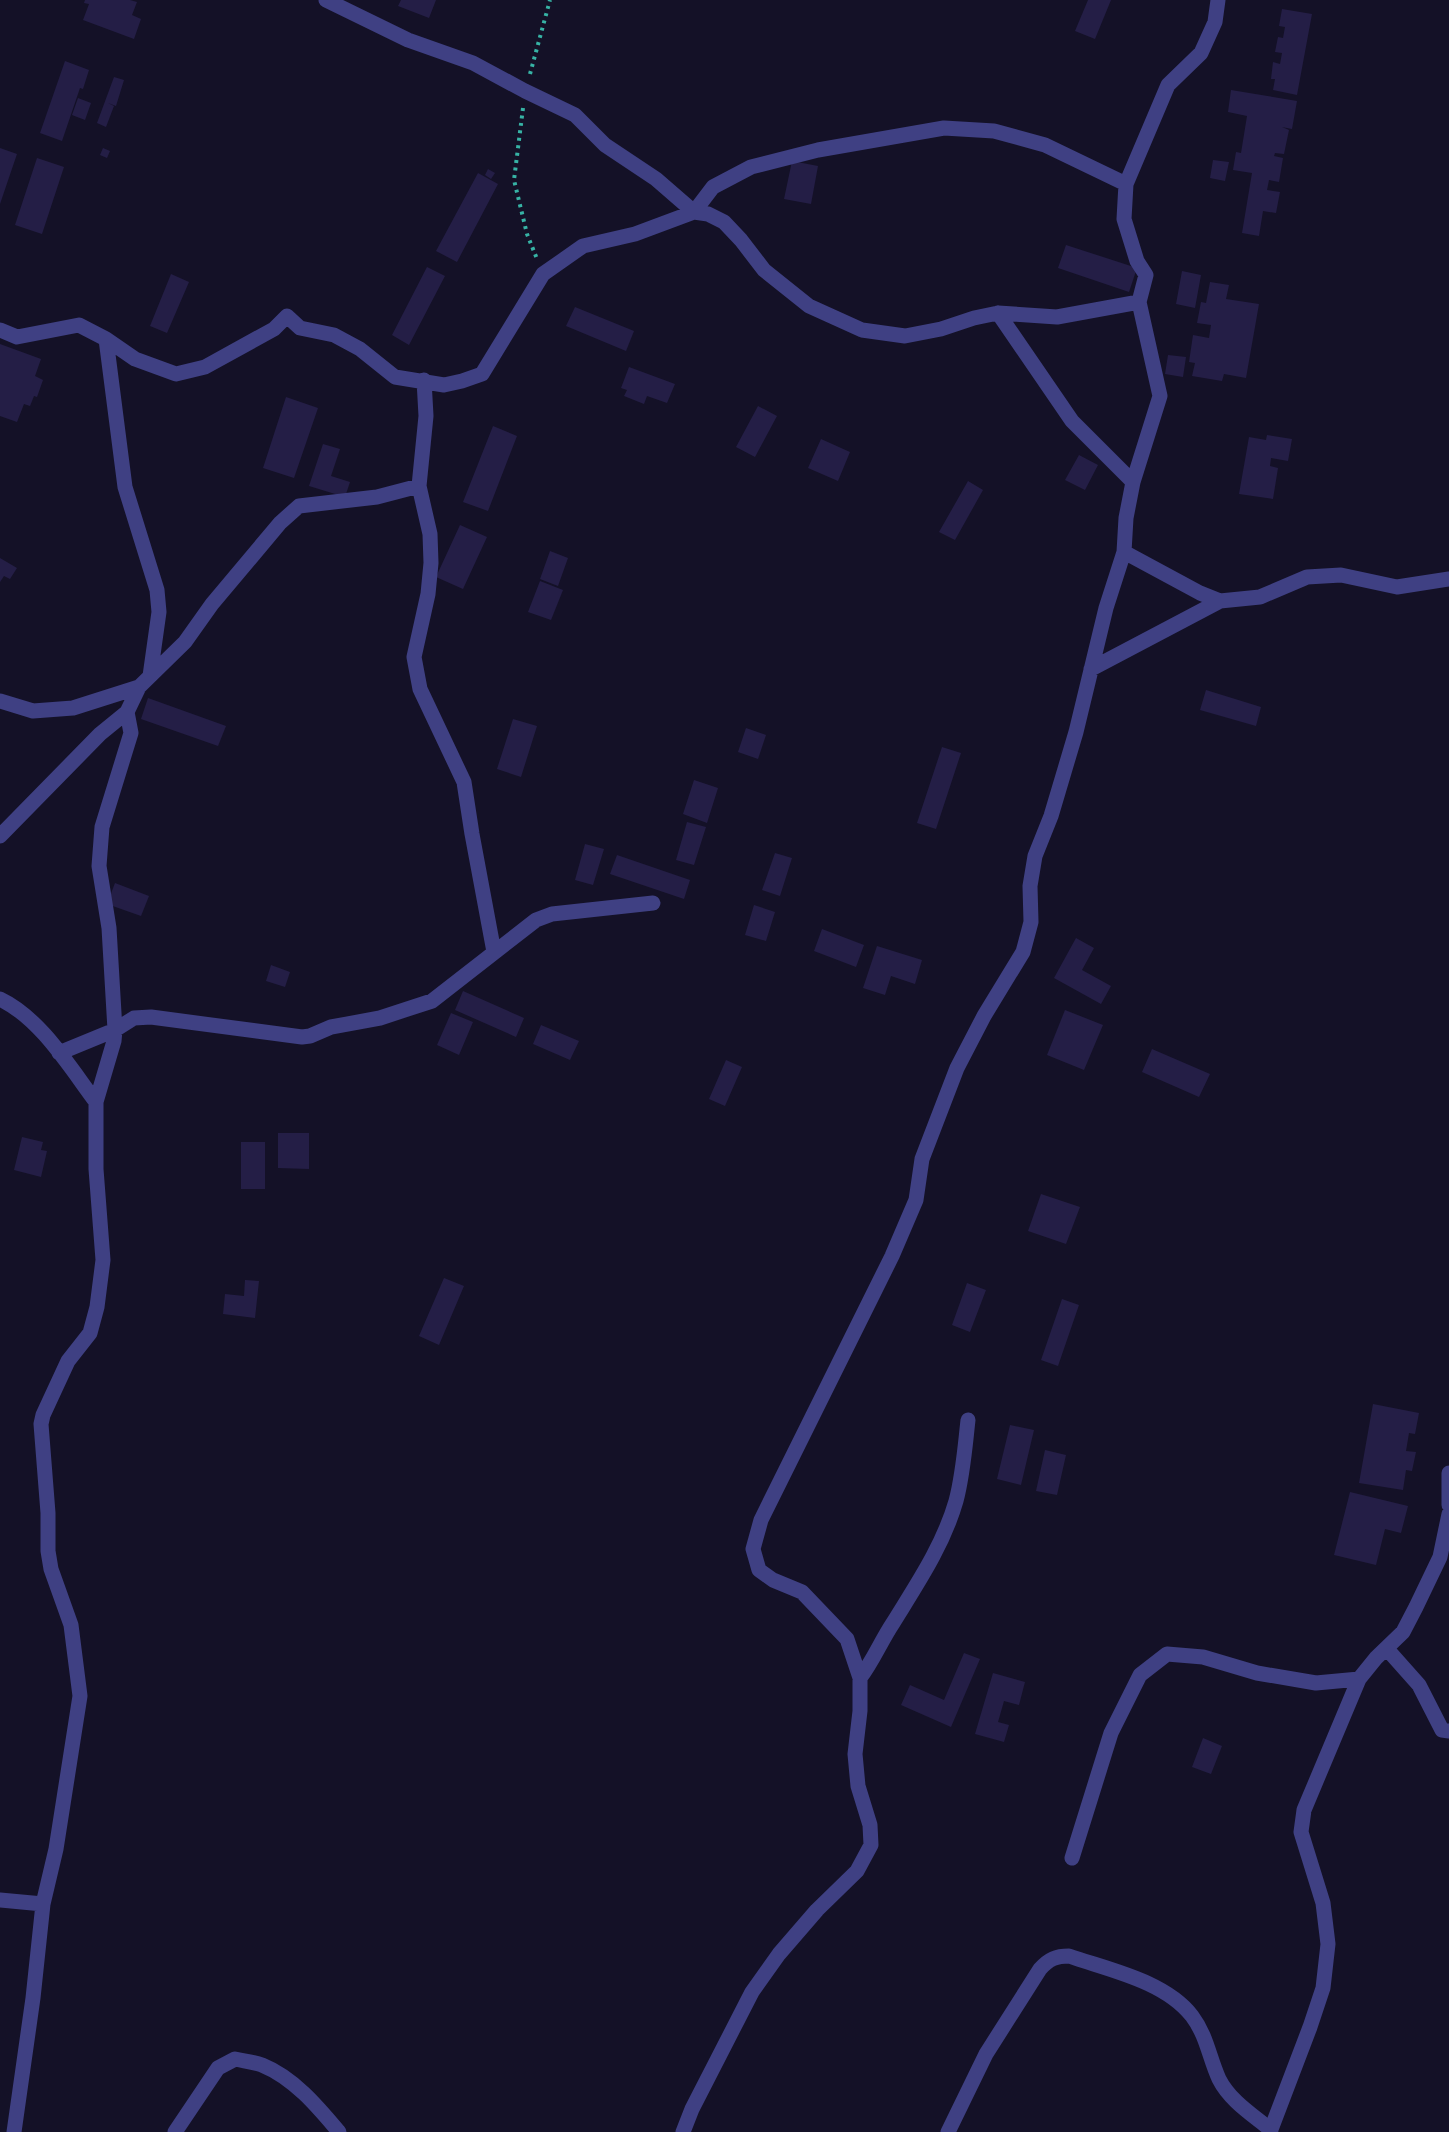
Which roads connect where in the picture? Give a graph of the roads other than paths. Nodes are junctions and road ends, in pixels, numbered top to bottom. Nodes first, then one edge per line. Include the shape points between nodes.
1 (326, 0) edge
2 (1218, 0) edge
3 (1126, 184) junction
4 (694, 212) junction
5 (1139, 302) junction
6 (998, 313) junction
7 (0, 330) edge
8 (106, 339) junction
9 (424, 380) junction
10 (1133, 482) junction
11 (419, 486) junction
12 (1124, 552) junction
13 (1449, 579) edge
14 (1220, 602) junction
15 (1091, 669) junction
16 (145, 681) junction
17 (0, 701) edge
18 (127, 712) junction
19 (0, 836) edge
20 (653, 903) dead end
21 (494, 952) junction
22 (0, 999) edge
23 (115, 1030) junction
24 (59, 1053) junction
25 (96, 1102) junction
26 (968, 1420) dead end
27 (1449, 1473) edge
28 (1449, 1505) edge
29 (1449, 1514) edge
30 (1444, 1554) edge
31 (1387, 1649) junction
32 (860, 1678) junction
33 (1359, 1679) junction
34 (1449, 1731) edge
35 (1072, 1858) dead end
36 (0, 1900) edge
37 (43, 1904) junction
38 (1271, 2131) edge
39 (14, 2132) edge
40 (175, 2132) edge
41 (339, 2132) edge
42 (683, 2132) edge
43 (948, 2132) edge

1 - 4 street via 408,40 473,63 575,115 605,145 656,179
2 - 3 street via 1215,22 1201,53 1168,85
3 - 4 street via 1045,145 994,131 944,128 818,150 751,167 713,187
3 - 5 street via 1124,219 1137,261 1146,275
4 - 6 street via 724,222 764,270 809,306 862,330 905,336
4 - 9 street via 635,234 583,246 543,274 482,374 444,385
5 - 6 street via 1057,317
5 - 10 street via 1160,396
6 - 10 street via 1072,421
7 - 8 street via 17,337 79,325
8 - 9 street via 135,359 176,374 205,367 273,330 287,316 300,328 334,335 395,377
8 - 16 street via 125,487 157,590 159,612
9 - 11 street via 426,416
10 - 12 street
11 - 16 street via 377,497 299,506 280,523 184,642
11 - 21 street via 430,534 431,563 414,657 420,689 465,782
12 - 14 street
12 - 15 street
13 - 14 street via 1397,587 1341,575 1307,577 1260,597
14 - 15 street
15 - 32 street via 1058,795 1035,856 1030,886 1031,922 1023,952 957,1068 922,1159 916,1200 761,1520 753,1549 759,1570 802,1592 847,1639
16 - 17 street via 73,708 33,711
16 - 18 street
18 - 19 street via 100,734
18 - 23 street via 131,733 102,827 99,866 109,928
20 - 21 street via 552,914 536,920
21 - 23 street via 432,1000 310,1036 151,1017 134,1018
22 - 24 street via 29,1017
23 - 24 street
23 - 25 street
24 - 25 street
25 - 37 street via 103,1260 97,1307 90,1333 68,1361 41,1424 48,1551 70,1624 80,1696 56,1849
26 - 32 street via 957,1499 947,1527 927,1569
27 - 28 street
29 - 30 street
30 - 31 street via 1403,1632
31 - 33 street
31 - 34 street via 1419,1685 1442,1730
32 - 42 street via 855,1754 871,1845 857,1871 817,1910 752,1992
33 - 35 street via 1316,1683 1257,1673 1203,1657 1167,1654 1140,1675 1111,1733
33 - 38 street via 1304,1810 1301,1832 1323,1903 1328,1944 1320,1997
36 - 37 street
37 - 39 street
38 - 43 street via 1234,2099 1220,2079 1208,2044 1191,2015 1171,1998 1136,1978 1061,1956 1049,1959 1040,1969 986,2054
40 - 41 street via 218,2068 235,2059 262,2066 290,2081

